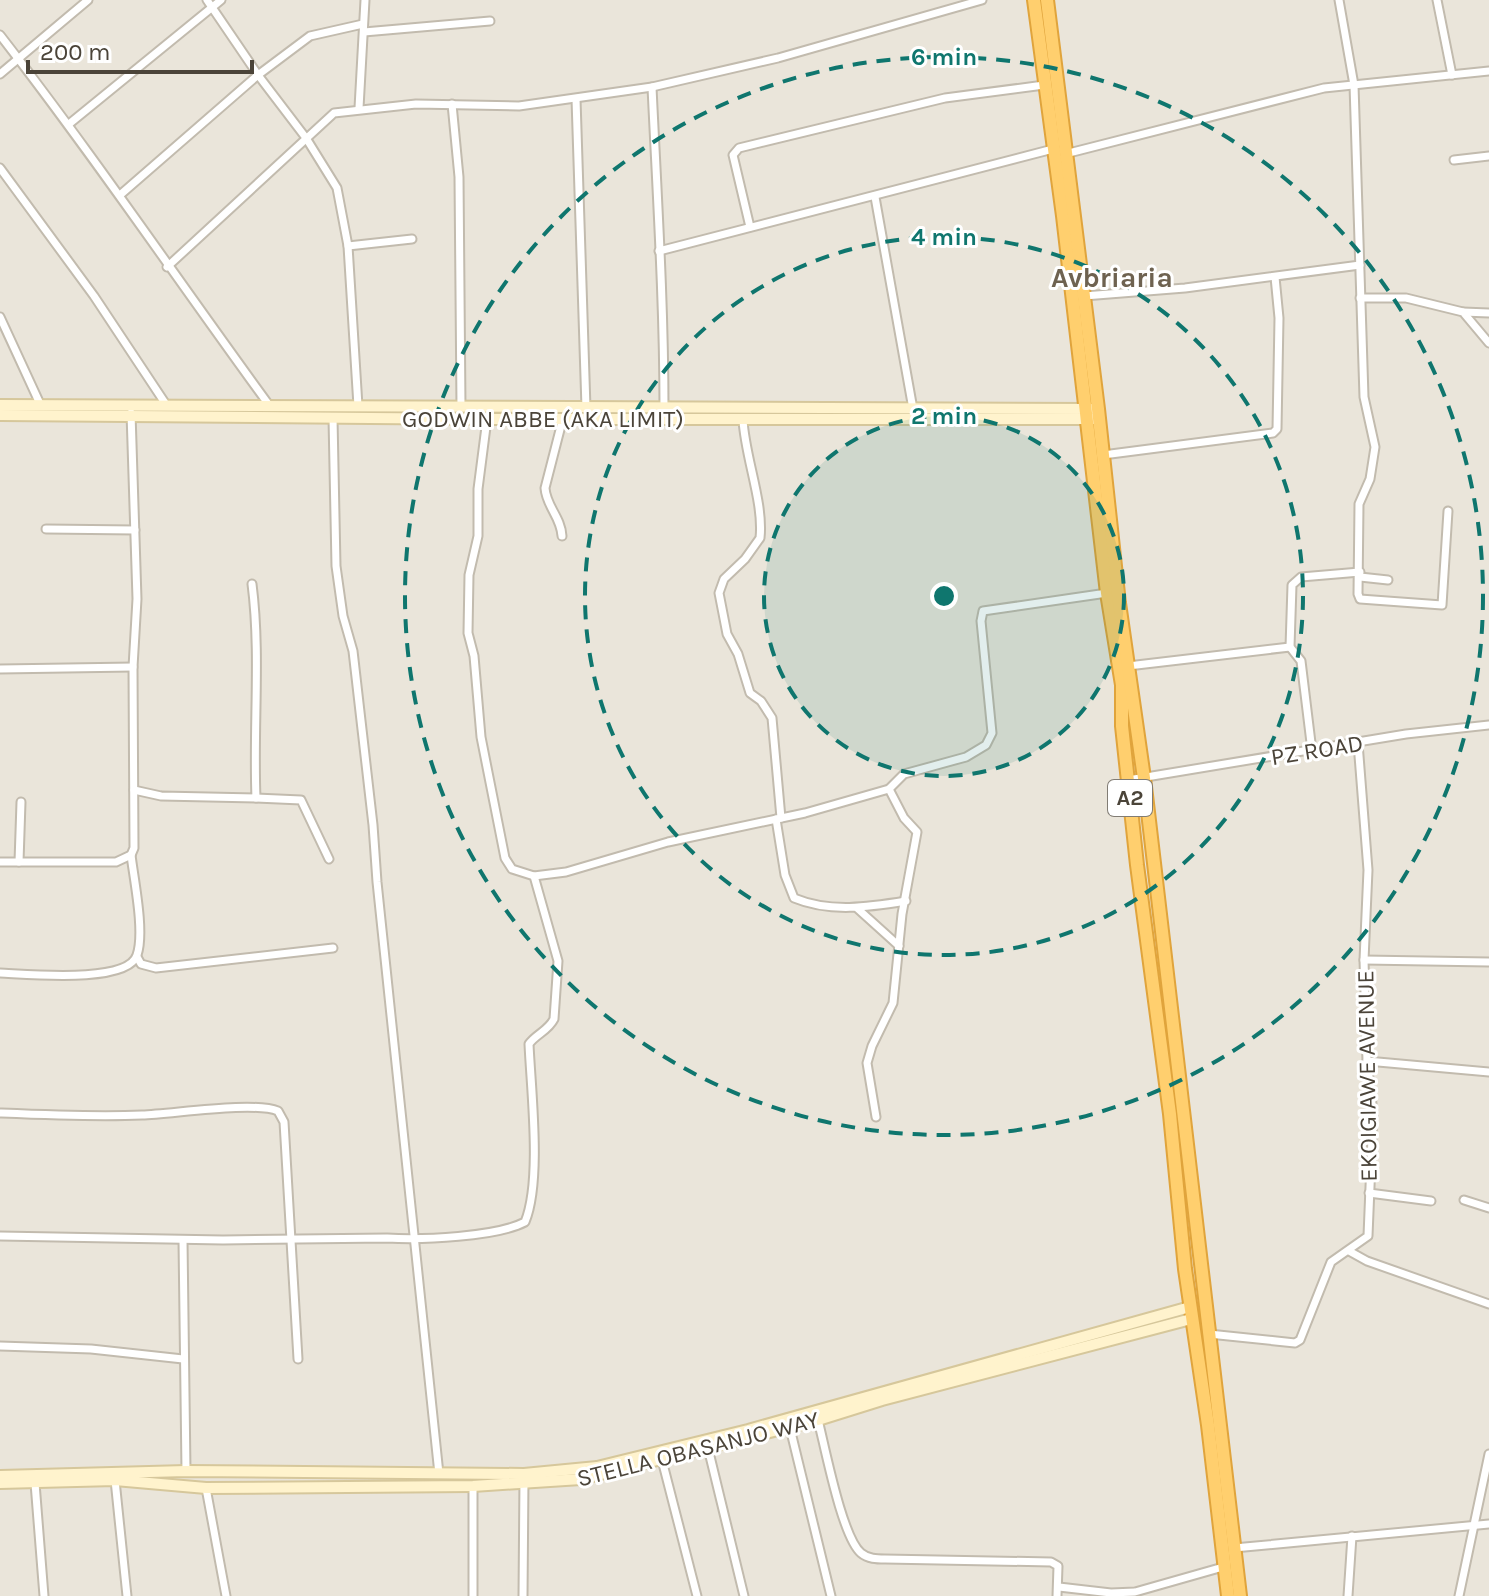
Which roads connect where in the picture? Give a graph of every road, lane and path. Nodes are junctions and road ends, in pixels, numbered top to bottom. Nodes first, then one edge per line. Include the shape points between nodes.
1 (88, 0) edge
2 (221, 0) edge
3 (365, 0) edge
4 (982, 0) edge
5 (1034, 0) edge
6 (1047, 0) edge
7 (1339, 0) edge
8 (1437, 0) edge
9 (210, 4) edge
10 (490, 21) dead end
11 (364, 28) junction
12 (0, 35) edge
13 (18, 58) junction
14 (1489, 71) edge
15 (0, 74) edge
16 (258, 75) junction
17 (1452, 75) junction
18 (1044, 85) junction
19 (1354, 85) junction
20 (652, 87) junction
21 (576, 99) junction
22 (452, 104) junction
23 (359, 108) junction
24 (69, 124) junction
25 (306, 138) junction
26 (1059, 152) junction
27 (1489, 156) edge
28 (1454, 160) dead end
29 (0, 168) edge
30 (120, 195) junction
31 (875, 197) junction
32 (750, 227) junction
33 (412, 239) dead end
34 (348, 246) junction
35 (659, 251) junction
36 (1360, 265) junction
37 (167, 267) junction
38 (1275, 277) junction
39 (1084, 296) junction
40 (1360, 298) junction
41 (1463, 312) junction
42 (1489, 313) edge
43 (0, 317) edge
44 (1489, 343) edge
45 (0, 405) edge
46 (269, 405) junction
47 (41, 406) junction
48 (167, 406) junction
49 (358, 406) junction
50 (461, 407) junction
51 (586, 409) junction
52 (664, 409) junction
53 (913, 409) junction
54 (248, 411) junction
55 (131, 412) junction
56 (1092, 414) junction
57 (0, 415) edge
58 (333, 418) junction
59 (563, 418) junction
60 (487, 419) junction
61 (743, 420) junction
62 (1103, 455) junction
63 (1448, 511) dead end
64 (46, 529) dead end
65 (135, 530) junction
66 (562, 536) dead end
67 (1360, 574) junction
68 (1388, 580) dead end
69 (252, 584) dead end
70 (1107, 593) junction
71 (1290, 647) junction
72 (1128, 666) junction
73 (133, 667) junction
74 (0, 669) edge
75 (1489, 725) edge
76 (1358, 743) junction
77 (1312, 751) junction
78 (1144, 778) junction
79 (1127, 780) junction
80 (889, 789) junction
81 (134, 790) junction
82 (256, 798) junction
83 (21, 802) dead end
84 (778, 818) junction
85 (131, 855) junction
86 (329, 859) dead end
87 (0, 862) edge
88 (19, 862) junction
89 (534, 876) junction
90 (906, 901) junction
91 (858, 909) junction
92 (899, 946) junction
93 (333, 948) dead end
94 (137, 957) junction
95 (1364, 960) junction
96 (1489, 962) edge
97 (0, 973) edge
98 (1367, 1061) junction
99 (1489, 1072) edge
100 (0, 1113) edge
101 (876, 1117) dead end
102 (1369, 1193) junction
103 (1464, 1200) dead end
104 (1431, 1201) dead end
105 (1489, 1208) edge
106 (0, 1236) edge
107 (289, 1238) junction
108 (415, 1239) junction
109 (183, 1240) junction
110 (1349, 1251) junction
111 (1489, 1304) edge
112 (1191, 1313) junction
113 (1209, 1334) junction
114 (0, 1346) edge
115 (183, 1359) junction
116 (298, 1359) dead end
117 (818, 1420) junction
118 (790, 1428) junction
119 (708, 1448) junction
120 (1489, 1454) edge
121 (662, 1460) junction
122 (186, 1471) junction
123 (439, 1474) junction
124 (6, 1479) edge
125 (524, 1479) junction
126 (115, 1480) junction
127 (35, 1483) junction
128 (473, 1486) junction
129 (206, 1488) junction
130 (1489, 1524) edge
131 (1473, 1526) junction
132 (1352, 1536) junction
133 (1234, 1548) junction
134 (1223, 1567) junction
135 (1058, 1592) edge
136 (44, 1596) edge
137 (127, 1596) edge
138 (226, 1596) edge
139 (473, 1596) edge
140 (523, 1596) edge
141 (697, 1596) edge
142 (744, 1596) edge
143 (831, 1596) edge
144 (1228, 1596) edge
145 (1240, 1596) edge
146 (1348, 1596) edge
147 (1459, 1596) edge

1 - 13 street
2 - 9 street
3 - 11 street
4 - 20 street via 778,58
5 - 18 highway, A2
6 - 26 highway, A2
7 - 19 street
8 - 17 street
9 - 16 street
9 - 24 street
10 - 11 street
11 - 16 street via 310,36
11 - 23 street
12 - 13 street
13 - 15 street
13 - 24 street
14 - 17 street
16 - 25 street
16 - 30 street
17 - 19 street
18 - 26 highway, A2
18 - 32 street via 945,98 739,148 733,155
19 - 26 street via 1293,94
19 - 36 street
20 - 21 street
20 - 35 street
21 - 22 street via 519,106
21 - 51 street
22 - 23 street
22 - 50 street via 459,177
23 - 25 street via 334,113
24 - 30 street
25 - 34 street via 337,188
25 - 37 street
26 - 31 street
26 - 39 highway, A2
26 - 56 highway, A2
27 - 28 street
29 - 48 street
30 - 37 street
31 - 32 street
31 - 53 street
32 - 35 street
33 - 34 street
34 - 49 street
35 - 52 street
36 - 38 street
36 - 40 street
37 - 46 street
38 - 39 street
38 - 62 street via 1277,429
39 - 56 highway, A2
40 - 41 street via 1406,298
40 - 67 street via 1364,397 1375,447 1359,504
41 - 42 street
41 - 44 street
43 - 47 street
45 - 47 street, GODWIN ABBE (AKA LIMIT)
46 - 49 street, GODWIN ABBE (AKA LIMIT)
46 - 54 street, GODWIN ABBE (AKA LIMIT)
47 - 55 street, GODWIN ABBE (AKA LIMIT)
48 - 54 street, GODWIN ABBE (AKA LIMIT)
48 - 55 street, GODWIN ABBE (AKA LIMIT)
49 - 50 street, GODWIN ABBE (AKA LIMIT)
50 - 51 street, GODWIN ABBE (AKA LIMIT)
51 - 52 street, GODWIN ABBE (AKA LIMIT)
52 - 53 street, GODWIN ABBE (AKA LIMIT)
53 - 56 street, GODWIN ABBE (AKA LIMIT)
54 - 55 street, GODWIN ABBE (AKA LIMIT)
54 - 58 street, GODWIN ABBE (AKA LIMIT)
55 - 57 street, GODWIN ABBE (AKA LIMIT)
55 - 65 street
56 - 61 street, GODWIN ABBE (AKA LIMIT)
56 - 62 highway, A2
56 - 70 highway, A2
58 - 60 street, GODWIN ABBE (AKA LIMIT)
58 - 108 street via 336,566 353,651
59 - 60 street, GODWIN ABBE (AKA LIMIT)
59 - 61 street, GODWIN ABBE (AKA LIMIT)
59 - 66 street via 545,488
60 - 89 street via 478,536 469,575 468,633 481,737 505,858 512,869
61 - 84 street via 760,538 724,579 719,593 727,634 750,693 772,718
62 - 72 highway, A2
63 - 67 street via 1442,605 1362,600
64 - 65 street
65 - 73 street
67 - 68 street
67 - 71 street via 1296,579
69 - 82 street
70 - 79 highway, A2 via 1122,685
70 - 80 street via 983,611 992,733 986,745 966,757 904,774
71 - 72 street
71 - 77 street via 1301,661
72 - 78 highway, A2
73 - 74 street
73 - 81 street
75 - 76 street, PZ ROAD
76 - 77 street, PZ ROAD
76 - 95 street, EKOIGIAWE AVENUE via 1368,870
77 - 78 street, PZ ROAD
78 - 79 street, PZ ROAD
78 - 113 highway, A2
79 - 112 highway, A2
80 - 84 street
80 - 90 street via 917,832
81 - 82 street via 161,796
81 - 85 street
82 - 86 street via 301,800
83 - 88 street
84 - 89 street
84 - 91 street via 785,875 794,898
85 - 88 street via 116,862
85 - 94 street via 139,916
87 - 88 street
89 - 108 street via 558,961 554,1019 529,1044 534,1153 530,1209 525,1222 493,1233
90 - 91 street
90 - 92 street
91 - 92 street
92 - 101 street via 893,1003 867,1063
93 - 94 street via 156,968 141,964
94 - 97 street via 122,970 77,976
95 - 96 street
95 - 98 street, EKOIGIAWE AVENUE
98 - 99 street
98 - 102 street, EKOIGIAWE AVENUE via 1373,1113
100 - 107 street via 104,1116 268,1107 278,1111 284,1122
102 - 104 street
102 - 110 street, EKOIGIAWE AVENUE via 1368,1236
103 - 105 street
106 - 109 street
107 - 108 street
107 - 109 street
107 - 116 street
108 - 123 street
109 - 115 street
110 - 111 street
110 - 113 street, EKOIGIAWE AVENUE via 1331,1262 1295,1343
112 - 117 street, STELLA OBASANJO WAY
112 - 125 street via 748,1430
112 - 134 highway, A2
113 - 133 highway, A2
114 - 115 street
115 - 122 street
117 - 118 street, STELLA OBASANJO WAY
117 - 135 street via 858,1551 885,1559 1051,1562 1058,1566
118 - 119 street, STELLA OBASANJO WAY
118 - 143 street
119 - 121 street, STELLA OBASANJO WAY
119 - 142 street
120 - 131 street
121 - 125 street, STELLA OBASANJO WAY via 581,1479
121 - 141 street
122 - 123 street
122 - 124 street
123 - 125 street
124 - 127 street, STELLA OBASANJO WAY
125 - 128 street, STELLA OBASANJO WAY
125 - 140 street
126 - 127 street, STELLA OBASANJO WAY
126 - 129 street, STELLA OBASANJO WAY
126 - 137 street
127 - 136 street
128 - 129 street, STELLA OBASANJO WAY
128 - 139 street
129 - 138 street
130 - 131 street
131 - 132 street
131 - 147 street
132 - 133 street
132 - 146 street
133 - 145 highway, A2
134 - 135 street via 1135,1592
134 - 144 highway, A2

